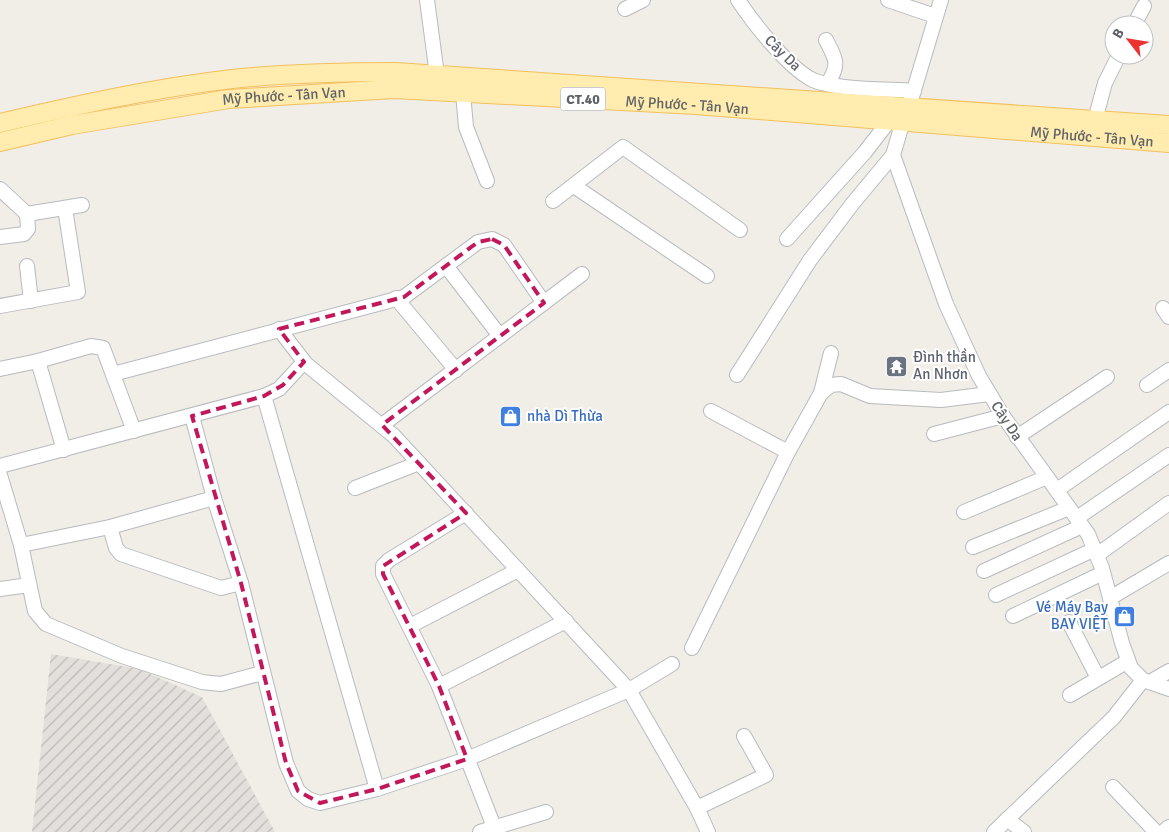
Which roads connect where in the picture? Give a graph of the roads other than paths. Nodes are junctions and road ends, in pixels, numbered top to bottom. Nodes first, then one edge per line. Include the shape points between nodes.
1 (427, 0) edge
2 (643, 0) edge
3 (738, 0) edge
4 (888, 0) edge
5 (941, 0) edge
6 (1144, 6) dead end
7 (625, 10) dead end
8 (1139, 15) edge
9 (935, 16) junction
10 (826, 40) dead end
11 (1114, 65) edge
12 (437, 75) junction
13 (812, 79) junction
14 (828, 83) junction
15 (463, 92) junction
16 (808, 100) junction
17 (904, 110) junction
18 (1095, 120) junction
19 (0, 123) edge
20 (1169, 125) edge
21 (0, 142) edge
22 (1169, 143) edge
23 (893, 156) junction
24 (487, 181) dead end
25 (574, 186) junction
26 (0, 189) edge
27 (553, 201) dead end
28 (82, 205) dead end
29 (66, 208) junction
30 (27, 214) junction
31 (740, 230) dead end
32 (0, 237) edge
33 (787, 239) dead end
34 (27, 266) dead end
35 (446, 266) junction
36 (582, 274) dead end
37 (706, 276) dead end
38 (396, 298) junction
39 (31, 301) junction
40 (544, 303) junction
41 (0, 306) edge
42 (280, 329) junction
43 (500, 336) junction
44 (831, 353) dead end
45 (38, 361) junction
46 (304, 362) junction
47 (0, 369) edge
48 (456, 370) junction
49 (1169, 370) edge
50 (114, 374) junction
51 (737, 375) dead end
52 (1107, 377) dead end
53 (1147, 385) dead end
54 (821, 393) junction
55 (989, 394) junction
56 (264, 396) junction
57 (710, 411) dead end
58 (1169, 412) edge
59 (192, 416) junction
60 (1002, 416) junction
61 (382, 425) junction
62 (134, 431) junction
63 (934, 434) dead end
64 (1017, 437) junction
65 (64, 450) junction
66 (788, 452) junction
67 (1169, 455) edge
68 (419, 463) junction
69 (0, 466) edge
70 (0, 475) edge
71 (1047, 477) junction
72 (355, 488) dead end
73 (1056, 490) junction
74 (214, 498) junction
75 (1169, 503) edge
76 (964, 512) dead end
77 (466, 513) junction
78 (1076, 517) junction
79 (110, 527) junction
80 (21, 545) junction
81 (973, 547) dead end
82 (1096, 552) junction
83 (1169, 563) edge
84 (518, 570) junction
85 (984, 570) dead end
86 (1103, 572) junction
87 (241, 583) junction
88 (29, 585) junction
89 (0, 589) edge
90 (996, 595) dead end
91 (1110, 598) junction
92 (1013, 616) dead end
93 (566, 621) junction
94 (1069, 622) dead end
95 (410, 626) junction
96 (692, 648) dead end
97 (1128, 661) junction
98 (672, 664) dead end
99 (1169, 671) edge
100 (262, 673) junction
101 (1098, 678) junction
102 (1147, 682) junction
103 (439, 686) junction
104 (1168, 688) edge
105 (629, 690) junction
106 (1070, 695) dead end
107 (744, 736) dead end
108 (466, 759) junction
109 (1113, 787) dead end
110 (377, 789) junction
111 (698, 808) junction
112 (546, 812) dead end
113 (1006, 819) junction
114 (1169, 827) edge
115 (496, 830) edge
116 (480, 832) edge
117 (708, 832) edge
118 (994, 832) edge
119 (1024, 832) edge
120 (1156, 832) edge
121 (1163, 832) edge

1 - 12 street
2 - 7 street
3 - 13 street, Cây Da via 778,49
4 - 9 street
5 - 9 street
6 - 8 street
9 - 17 street
10 - 14 street via 836,58 835,71
11 - 18 street
12 - 16 main road, Mỹ Phước - Tân Vạn / CT.40
12 - 19 main road, Mỹ Phước - Tân Vạn / CT.40 via 321,72 232,79 96,101
13 - 14 street, Cây Da
13 - 16 street
14 - 17 street, Cây Da
15 - 17 main road, Mỹ Phước - Tân Vạn / CT.40 via 696,105
15 - 21 main road, Mỹ Phước - Tân Vạn / CT.40 via 394,89 229,99 72,125
15 - 24 street via 466,127
16 - 17 main road, Mỹ Phước - Tân Vạn / CT.40
17 - 18 main road, Mỹ Phước - Tân Vạn / CT.40
17 - 22 main road, Mỹ Phước - Tân Vạn / CT.40
17 - 23 street
17 - 33 street
18 - 20 main road, Mỹ Phước - Tân Vạn / CT.40
23 - 51 street via 852,203 810,260
23 - 55 street, Cây Da via 946,304
25 - 27 street
25 - 31 street via 623,147
25 - 37 street
26 - 30 street
28 - 29 street
29 - 30 street
29 - 39 street via 78,292
30 - 32 street via 28,229 24,234
34 - 39 street
35 - 38 street via 404,296
35 - 40 street via 478,242 492,239 504,245
35 - 43 street
36 - 40 street
38 - 42 street
38 - 48 street
39 - 41 street
40 - 43 street
42 - 46 street
42 - 50 street
43 - 48 street
44 - 54 street
45 - 47 street
45 - 50 street via 97,346 103,348
45 - 65 street
46 - 56 street via 279,389
46 - 61 street
48 - 61 street
49 - 53 street
50 - 62 street
52 - 64 street
54 - 55 street via 831,385 841,384 870,396 954,400
54 - 66 street
55 - 60 street, Cây Da
56 - 59 street
56 - 110 street
57 - 66 street
58 - 73 street
59 - 62 street
59 - 74 street
60 - 63 street
60 - 64 street, Cây Da
61 - 68 street
62 - 65 street
64 - 71 street, Cây Da
65 - 69 street
66 - 96 street
67 - 78 street
68 - 72 street
68 - 77 street
70 - 80 street
71 - 73 street, Cây Da
71 - 76 street
73 - 78 street, Cây Da
74 - 79 street
74 - 87 street
75 - 82 street
77 - 84 street
77 - 95 street via 383,566 383,574
78 - 81 street
78 - 82 street, Cây Da
78 - 85 street
79 - 80 street
79 - 87 street via 121,554 220,588
80 - 88 street
82 - 86 street, Cây Da
82 - 90 street
83 - 91 street
84 - 93 street
84 - 95 street
86 - 91 street, Cây Da
86 - 92 street
87 - 100 street
88 - 89 street
88 - 100 street via 35,611 46,624 122,656 202,682 221,684
91 - 97 street, Cây Da
93 - 103 street
93 - 105 street
94 - 101 street
95 - 103 street
97 - 101 street
97 - 102 street, Cây Da via 1134,672
98 - 105 street
99 - 102 street
100 - 110 street via 286,763 298,791 320,803
101 - 106 street
102 - 104 street
102 - 113 street
103 - 108 street
105 - 108 street
105 - 111 street
107 - 111 street via 766,776
108 - 110 street
108 - 115 street
109 - 120 street
111 - 117 street
112 - 115 street
113 - 118 street
113 - 119 street
114 - 121 street
115 - 116 street

